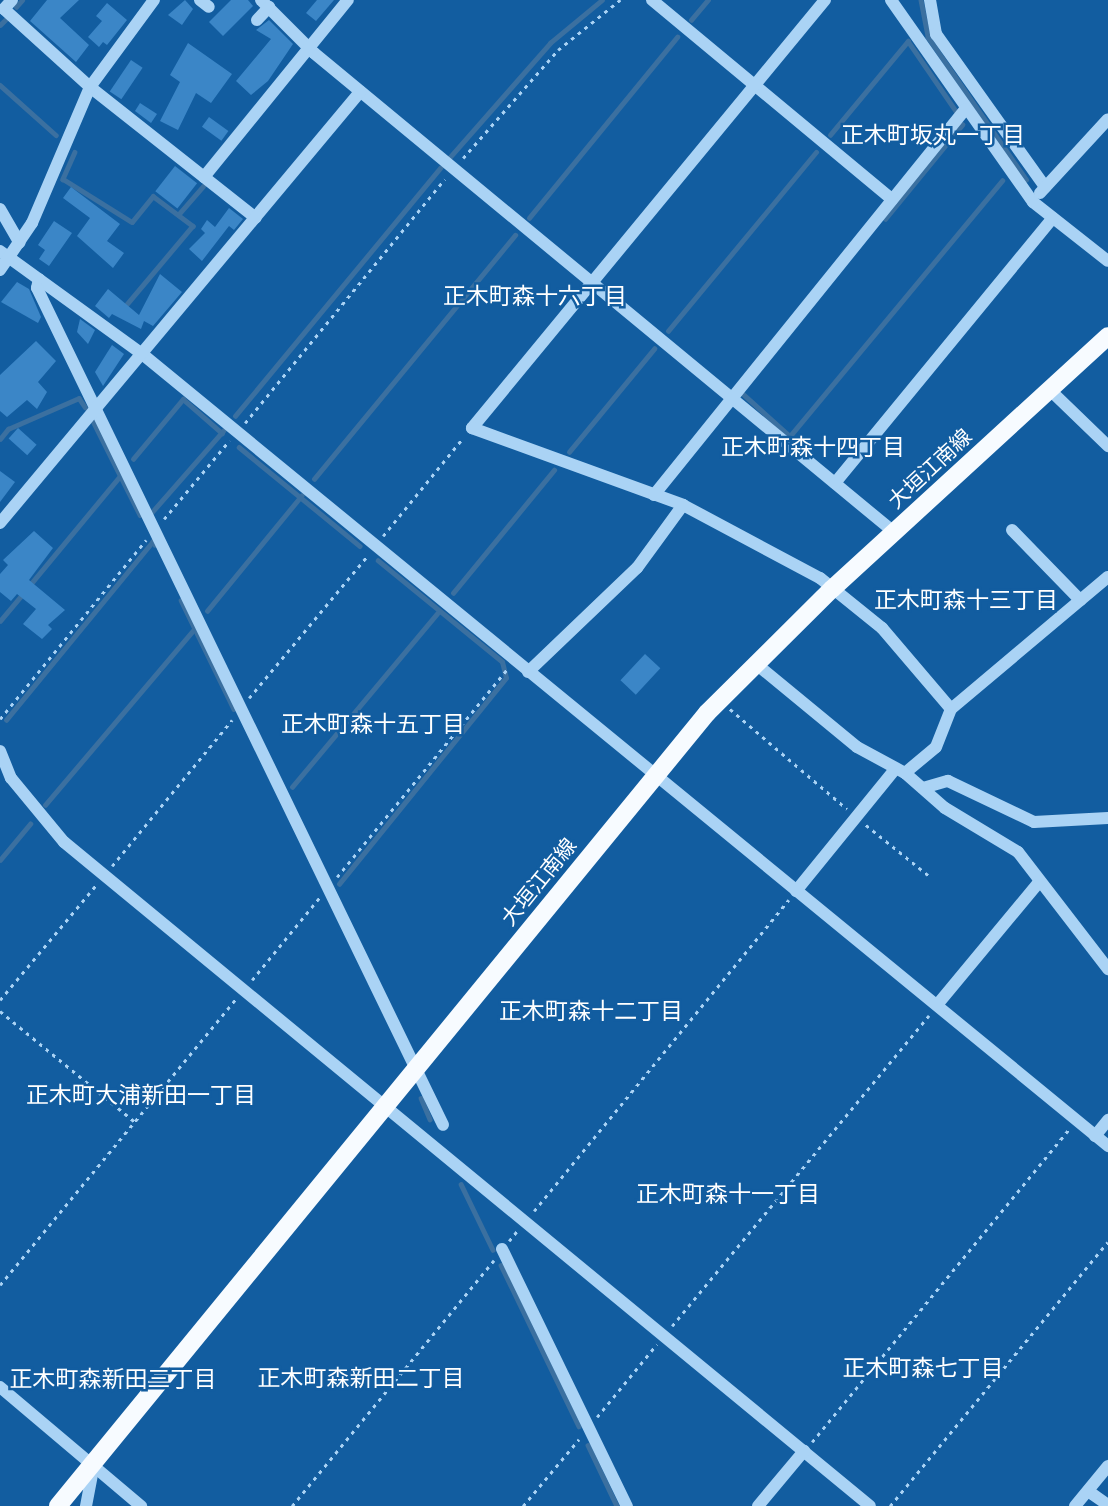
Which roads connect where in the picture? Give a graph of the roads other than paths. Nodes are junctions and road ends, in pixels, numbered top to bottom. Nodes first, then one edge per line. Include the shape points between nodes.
1 (154, 0) edge
2 (348, 0) edge
3 (652, 0) edge
4 (825, 0) edge
5 (891, 0) edge
6 (930, 0) edge
7 (265, 4) edge
8 (8, 5) edge
9 (257, 20) dead end
10 (307, 46) junction
11 (753, 87) junction
12 (90, 88) junction
13 (360, 92) junction
14 (965, 110) junction
15 (1108, 119) edge
16 (204, 177) junction
17 (1045, 187) junction
18 (892, 199) junction
19 (1033, 202) junction
20 (0, 209) edge
21 (256, 218) junction
22 (1053, 218) junction
23 (20, 243) junction
24 (4, 255) edge
25 (1108, 261) edge
26 (0, 270) edge
27 (39, 279) junction
28 (592, 284) junction
29 (1108, 336) edge
30 (141, 353) junction
31 (1050, 390) junction
32 (731, 397) junction
33 (95, 407) junction
34 (1108, 446) edge
35 (835, 483) junction
36 (654, 495) junction
37 (683, 505) junction
38 (0, 523) edge
39 (1013, 530) dead end
40 (895, 533) junction
41 (1106, 584) edge
42 (832, 589) junction
43 (1080, 600) junction
44 (755, 663) junction
45 (528, 672) junction
46 (951, 709) junction
47 (0, 751) edge
48 (900, 771) junction
49 (655, 777) junction
50 (6, 782) edge
51 (923, 788) junction
52 (1108, 818) edge
53 (1040, 881) junction
54 (796, 891) junction
55 (1108, 969) edge
56 (937, 1005) junction
57 (416, 1068) junction
58 (385, 1105) junction
59 (1108, 1120) edge
60 (443, 1125) dead end
61 (1095, 1136) junction
62 (1108, 1146) edge
63 (502, 1249) road end
64 (0, 1387) edge
65 (803, 1451) junction
66 (94, 1464) junction
67 (1108, 1466) edge
68 (1088, 1491) junction
69 (58, 1506) edge
70 (86, 1506) edge
71 (141, 1506) edge
72 (627, 1506) edge
73 (758, 1506) edge
74 (870, 1506) edge
75 (1075, 1506) edge
76 (1108, 1506) edge

1 - 12 street
2 - 10 street
3 - 11 street
4 - 11 street
5 - 14 street
6 - 17 street via 936,34
7 - 9 street
7 - 10 street
8 - 12 street
10 - 13 street
10 - 16 street
11 - 18 street
11 - 28 street
12 - 16 street
12 - 23 street
13 - 21 street
13 - 28 street
14 - 18 street
14 - 19 street
15 - 17 street
16 - 21 street
17 - 19 street
18 - 32 street
19 - 22 street
20 - 23 street
21 - 30 street
22 - 25 street
22 - 35 street
23 - 24 street
24 - 26 street
24 - 27 street
27 - 30 street
27 - 33 street via 37,288
28 - 32 street
28 - 36 street via 472,428
29 - 31 main road, 大垣江南線
30 - 33 street
30 - 45 street
31 - 34 street
31 - 40 main road, 大垣江南線
32 - 35 street
32 - 36 street
33 - 38 street
33 - 57 street
35 - 40 street
36 - 37 street
37 - 42 street via 820,578
37 - 45 street via 637,568
39 - 43 street
40 - 42 main road, 大垣江南線
41 - 43 street
42 - 44 main road, 大垣江南線
42 - 46 street via 882,628
43 - 46 street
44 - 48 street via 858,747
44 - 49 main road, 大垣江南線
45 - 49 street
46 - 48 street via 936,747
47 - 50 street
48 - 51 street
48 - 54 street
49 - 54 street
49 - 57 main road, 大垣江南線
50 - 58 street via 104,875
51 - 52 street via 947,781 1034,822
51 - 53 street via 945,808 1018,852
53 - 55 street
53 - 56 street
54 - 56 street
56 - 61 street
57 - 58 main road, 大垣江南線
57 - 60 street
58 - 65 street
58 - 66 main road, 大垣江南線
59 - 61 street
61 - 62 street
63 - 72 street
64 - 66 street
65 - 73 street
65 - 74 street
66 - 69 main road, 大垣江南線
66 - 70 street
66 - 71 street
67 - 68 street
68 - 75 street
68 - 76 street

